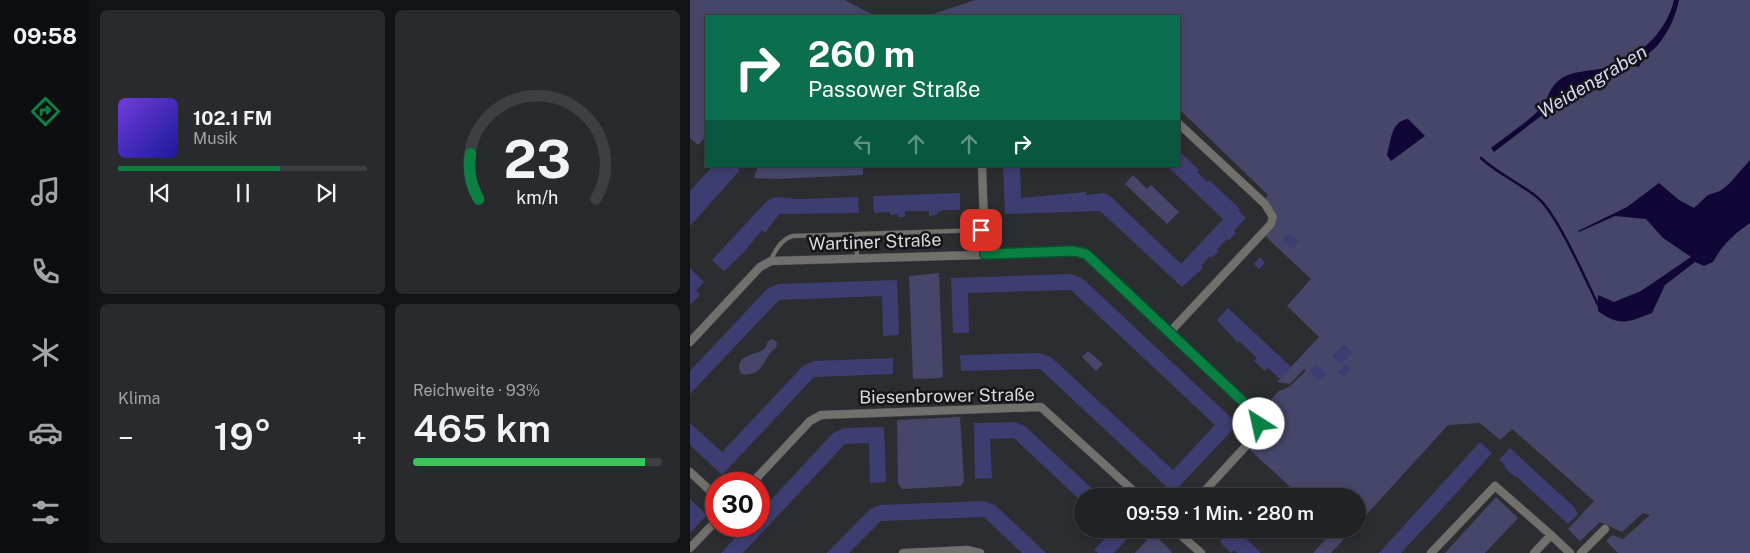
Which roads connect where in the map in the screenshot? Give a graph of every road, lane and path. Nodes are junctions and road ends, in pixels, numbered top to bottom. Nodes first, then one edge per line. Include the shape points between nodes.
1 (1180, 125) edge
2 (982, 167) edge
3 (984, 230) junction
4 (856, 234) junction
5 (985, 254) junction
6 (857, 258) junction
7 (771, 261) junction
8 (1168, 333) junction
9 (690, 342) edge
10 (690, 472) edge
11 (762, 472) edge
12 (705, 486) edge
13 (1130, 488) edge
14 (1207, 488) edge
15 (1605, 529) dead end
16 (705, 532) edge
17 (1551, 536) junction
18 (1184, 538) edge
19 (690, 548) edge
20 (903, 553) edge
21 (915, 553) edge
22 (980, 553) edge
23 (1201, 553) edge
24 (1431, 553) edge
25 (1534, 553) edge
26 (1570, 553) edge
27 (1581, 553) edge

1 - 8 street via 1265,204 1273,216 1271,224
2 - 3 street
3 - 4 lane
3 - 5 street
4 - 6 lane
4 - 7 lane via 792,236 774,250
5 - 6 street, Wartiner Straße
5 - 8 street, Wartiner Straße via 1083,252
6 - 7 street, Wartiner Straße
7 - 9 street via 760,267
8 - 14 street, Wartiner Straße via 1253,411 1259,424 1254,438
10 - 12 street
11 - 13 street, Biesenbrower Straße via 810,421 821,415 1042,407
15 - 27 street
16 - 19 street
17 - 24 street via 1495,486
17 - 25 street
17 - 26 street
18 - 23 street
20 - 21 street
21 - 22 street via 967,550

